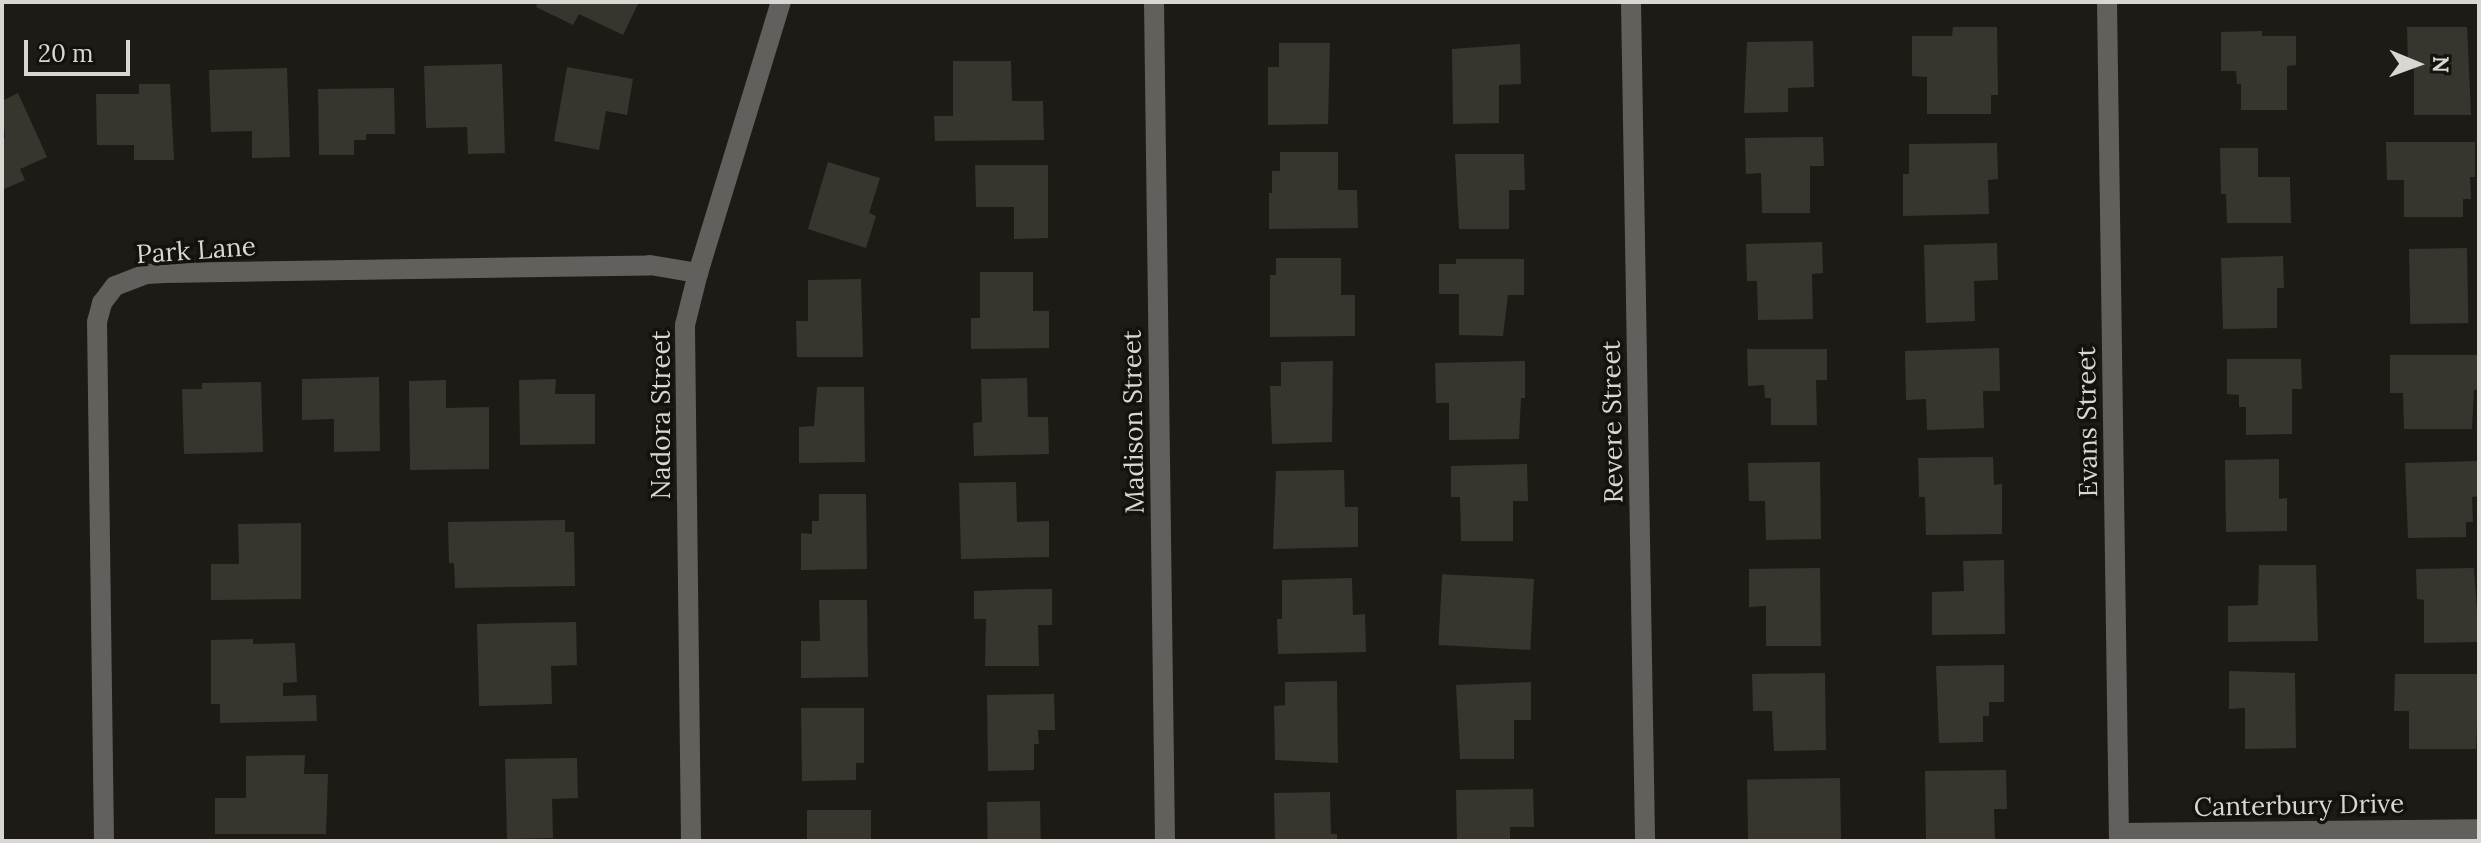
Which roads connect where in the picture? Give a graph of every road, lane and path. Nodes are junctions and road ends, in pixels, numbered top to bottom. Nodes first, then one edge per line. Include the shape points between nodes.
1 (781, 2) edge
2 (1154, 2) edge
3 (1631, 2) edge
4 (2107, 2) edge
5 (698, 273) junction
6 (2479, 829) edge
7 (2119, 837) edge
8 (104, 841) edge
9 (691, 841) edge
10 (1165, 841) edge
11 (1645, 841) edge

1 - 5 street, Nadora Street
2 - 10 street, Madison Street
3 - 11 street, Revere Street
4 - 7 street, Evans Street
5 - 8 street, Park Lane via 650,265 165,273 115,286 102,303 96,340
5 - 9 street, Nadora Street via 685,325 684,355
6 - 7 street, Canterbury Drive

